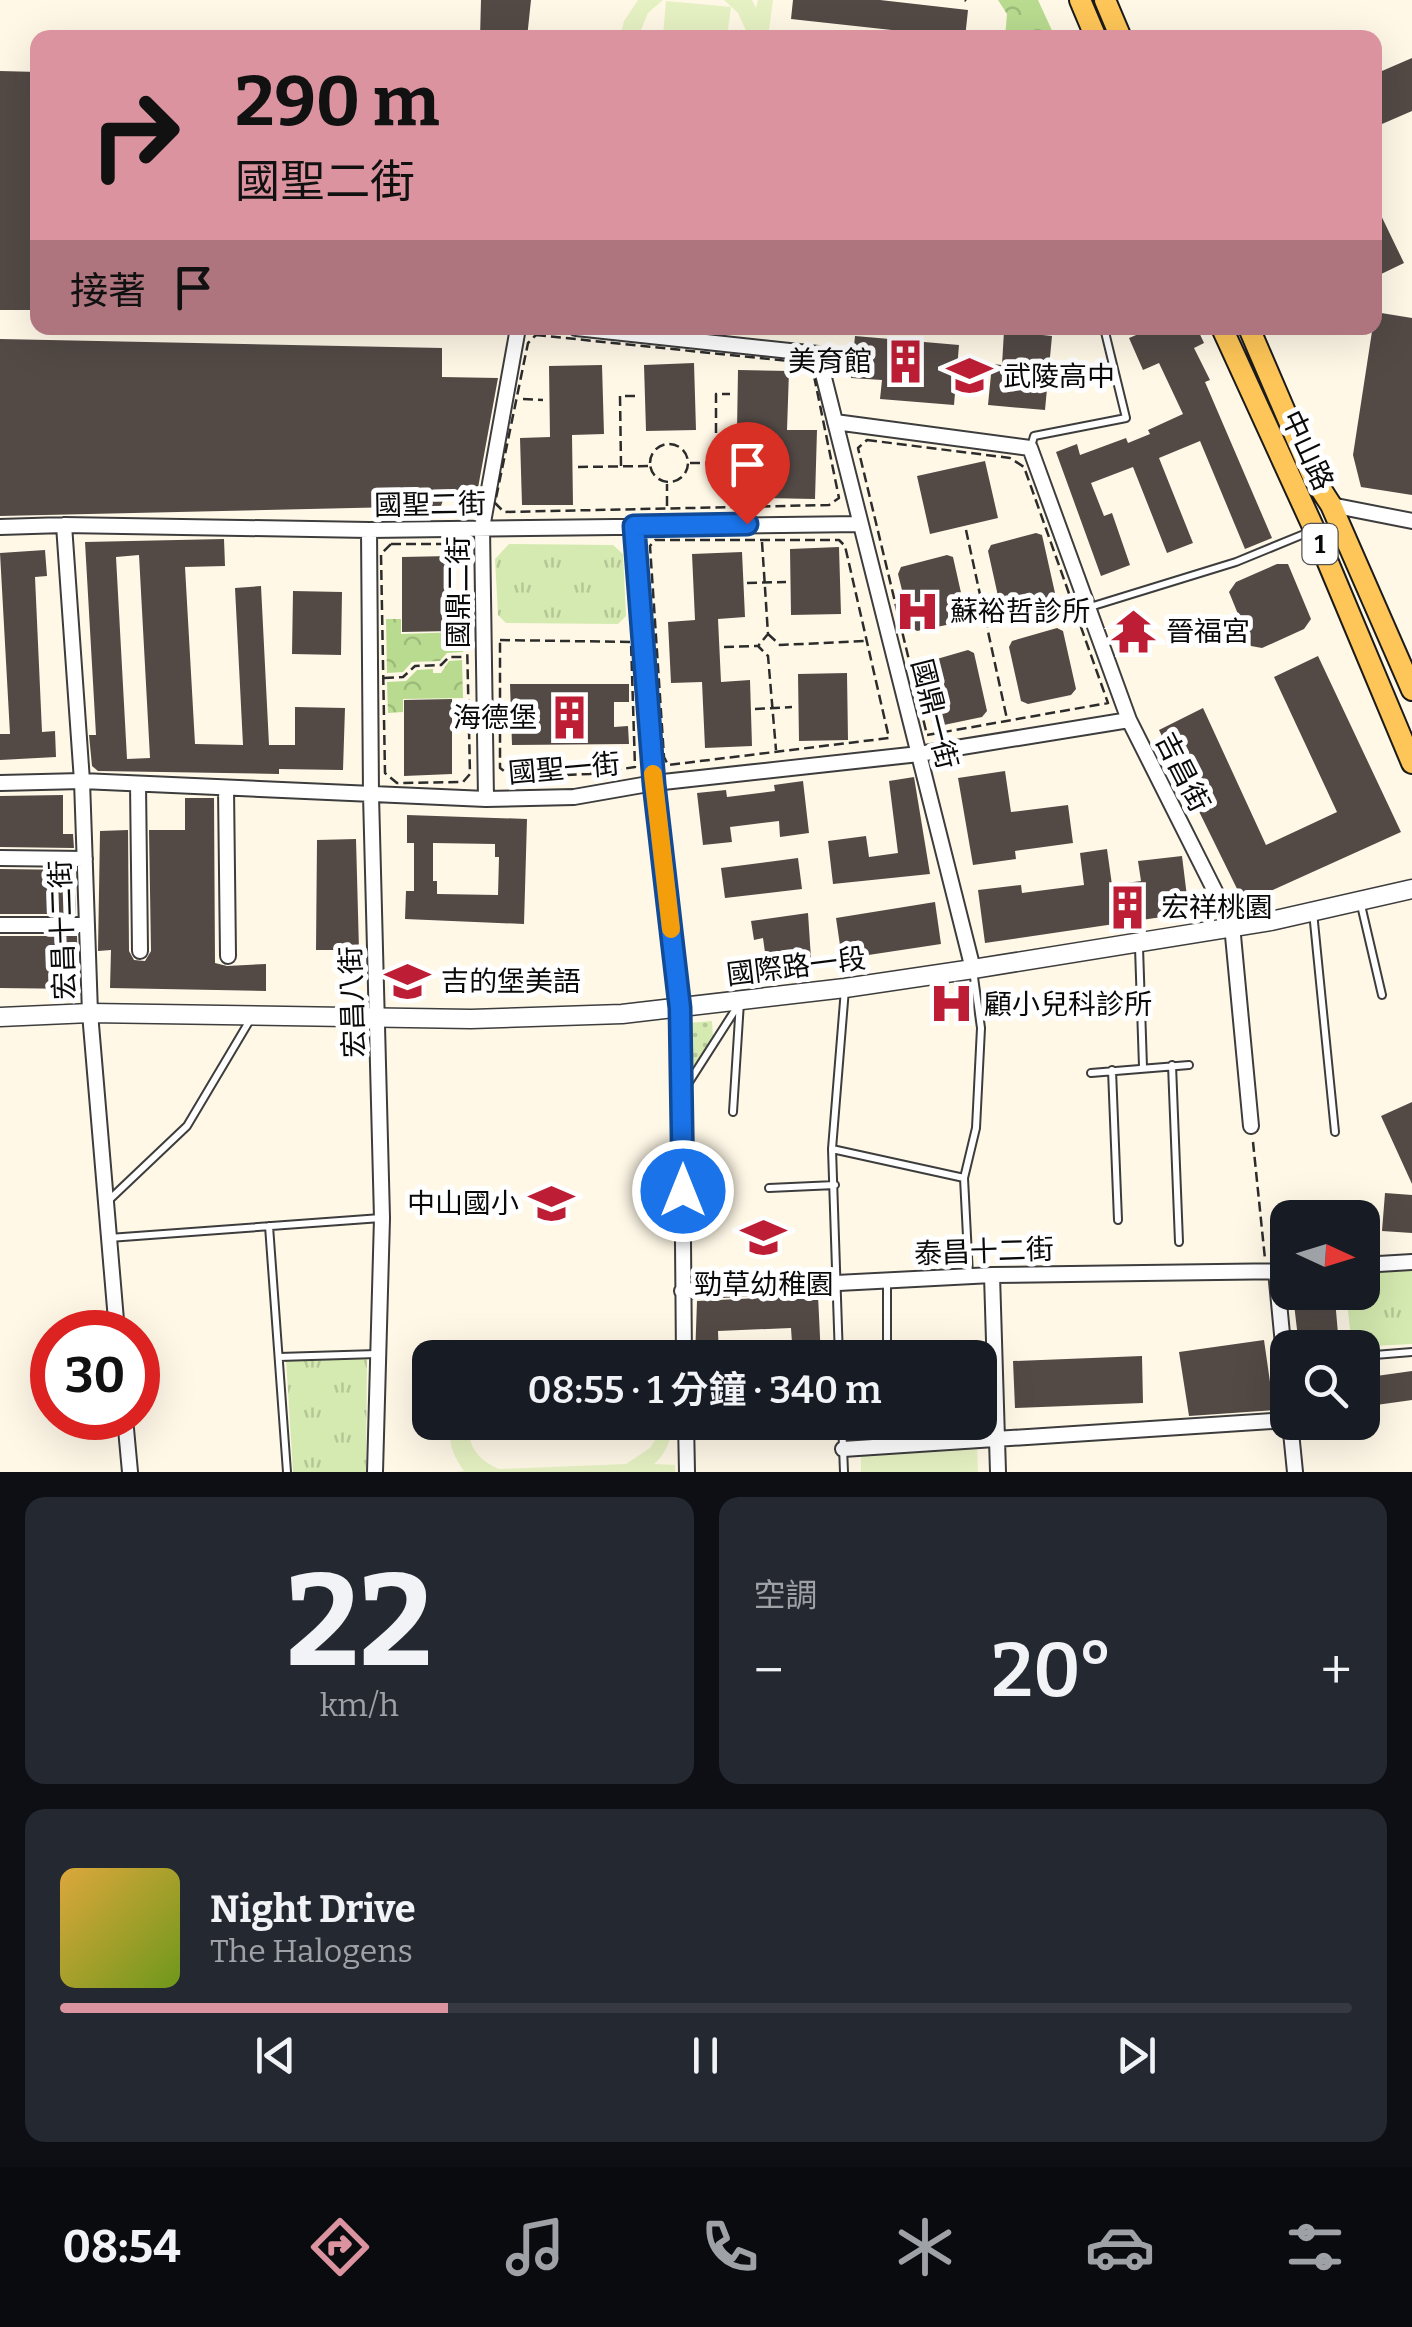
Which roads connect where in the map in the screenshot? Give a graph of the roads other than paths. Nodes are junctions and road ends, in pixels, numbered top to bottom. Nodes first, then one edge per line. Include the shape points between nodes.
1 (1080, 0) edge
2 (1104, 0) edge
3 (1093, 30) edge
4 (1117, 30) edge
5 (517, 335) edge
6 (641, 335) edge
7 (1106, 335) edge
8 (1225, 335) edge
9 (1252, 335) edge
10 (835, 422) junction
11 (1030, 448) junction
12 (1332, 505) junction
13 (1412, 521) edge
14 (64, 524) junction
15 (861, 524) junction
16 (634, 526) junction
17 (0, 528) edge
18 (482, 528) junction
19 (1314, 529) junction
20 (369, 530) junction
21 (1090, 607) junction
22 (1412, 690) edge
23 (1129, 720) junction
24 (919, 754) junction
25 (1412, 762) edge
26 (82, 781) junction
27 (0, 783) edge
28 (138, 784) junction
29 (654, 784) junction
30 (226, 788) junction
31 (371, 795) junction
32 (486, 799) junction
33 (0, 858) edge
34 (84, 859) junction
35 (1412, 888) edge
36 (1359, 899) junction
37 (1313, 910) junction
38 (0, 925) edge
39 (87, 925) junction
40 (1232, 925) junction
41 (1139, 941) junction
42 (140, 951) dead end
43 (228, 956) dead end
44 (973, 968) junction
45 (845, 988) junction
46 (1382, 995) dead end
47 (740, 1001) junction
48 (680, 1008) junction
49 (90, 1013) junction
50 (253, 1014) junction
51 (0, 1018) edge
52 (378, 1019) junction
53 (1189, 1065) dead end
54 (1172, 1066) junction
55 (1142, 1067) junction
56 (1112, 1070) junction
57 (1091, 1073) dead end
58 (683, 1091) junction
59 (733, 1112) dead end
60 (1251, 1126) road end
61 (1336, 1132) dead end
62 (832, 1149) junction
63 (964, 1178) junction
64 (835, 1185) junction
65 (768, 1188) dead end
66 (105, 1204) junction
67 (382, 1218) junction
68 (1118, 1220) dead end
69 (269, 1226) junction
70 (108, 1238) junction
71 (1178, 1242) dead end
72 (1412, 1262) edge
73 (1380, 1264) edge
74 (1270, 1271) edge
75 (992, 1275) junction
76 (970, 1276) junction
77 (887, 1279) junction
78 (836, 1282) junction
79 (682, 1291) junction
80 (115, 1310) edge
81 (683, 1340) edge
82 (838, 1340) edge
83 (887, 1340) edge
84 (1412, 1352) edge
85 (378, 1354) junction
86 (1380, 1355) edge
87 (278, 1357) junction
88 (1270, 1422) edge
89 (127, 1440) edge
90 (686, 1440) edge
91 (843, 1440) edge
92 (1292, 1440) edge
93 (996, 1441) junction
94 (843, 1449) junction
95 (130, 1472) edge
96 (287, 1472) edge
97 (375, 1472) edge
98 (687, 1472) edge
99 (844, 1472) edge
100 (998, 1472) edge
101 (1296, 1472) edge

1 - 3 main road
2 - 4 main road
5 - 18 street, 國鼎二街
6 - 10 street, 國鼎一街 via 818,354
7 - 11 lane via 1126,418 1034,436
8 - 19 main road, 中山路 / 1
9 - 12 main road, 中山路 / 1 via 1313,477
10 - 11 street
10 - 15 street, 國鼎一街
11 - 21 street, 吉昌街
12 - 13 street
12 - 22 main road, 中山路 / 1
14 - 17 street, 國聖二街
14 - 20 street, 國聖二街
14 - 26 street, 宏昌十二街
15 - 16 street, 國聖二街
15 - 24 street, 國鼎一街
16 - 18 street, 國聖二街
16 - 29 street
18 - 20 street, 國聖二街
18 - 32 street, 國鼎二街
19 - 21 lane via 1236,562
19 - 25 main road, 中山路 / 1
20 - 31 street, 宏昌八街
21 - 23 street, 吉昌街
23 - 24 street, 國聖一街
23 - 40 street, 吉昌街
24 - 29 street, 國聖一街
24 - 44 street, 國鼎一街
26 - 27 street, 國聖一街
26 - 28 street, 國聖一街
26 - 34 street, 宏昌十二街
28 - 30 street, 國聖一街
28 - 42 street
29 - 32 street, 國聖一街 via 574,797
29 - 48 street
30 - 31 street, 國聖一街
30 - 43 street
31 - 32 street, 國聖一街
31 - 52 street, 宏昌八街
33 - 34 street
34 - 39 street, 宏昌十二街
35 - 36 street, 國際路一段
36 - 37 street, 國際路一段
36 - 46 lane
37 - 40 street, 國際路一段
37 - 61 lane
38 - 39 street
39 - 49 street, 宏昌十二街
40 - 41 street, 國際路一段
40 - 60 street, 吉昌街
41 - 44 street, 國際路一段
41 - 55 lane
44 - 45 street, 國際路一段
44 - 63 lane via 981,1028 976,1128
45 - 47 street, 國際路一段
45 - 62 lane
47 - 48 street, 國際路一段
47 - 58 lane
47 - 59 lane
48 - 52 street, 國際路一段
48 - 58 street
49 - 50 street, 國際路一段
49 - 51 street, 國際路一段
49 - 66 street, 宏昌十二街
50 - 52 street, 國際路一段
50 - 66 lane via 187,1126
52 - 67 street, 宏昌八街
53 - 54 lane
54 - 55 lane
54 - 71 lane
55 - 56 lane
56 - 57 lane
56 - 68 lane
58 - 79 street
62 - 63 lane
62 - 64 lane
63 - 76 lane
64 - 65 lane
64 - 78 lane
66 - 70 street, 宏昌十二街
67 - 69 lane
67 - 85 street, 宏昌八街
69 - 70 lane
69 - 87 lane
70 - 80 street, 宏昌十二街
72 - 73 street
74 - 75 street, 泰昌十二街
75 - 76 street, 泰昌十二街
75 - 93 street
76 - 77 street, 泰昌十二街
77 - 78 street, 泰昌十二街
77 - 83 lane
78 - 79 street, 泰昌十二街
78 - 82 lane
79 - 81 street
84 - 86 lane
85 - 87 lane
85 - 97 street, 宏昌八街
87 - 96 lane
88 - 93 street
89 - 95 street
90 - 98 street
91 - 94 lane
92 - 101 street
93 - 94 street
93 - 100 street
94 - 99 lane

